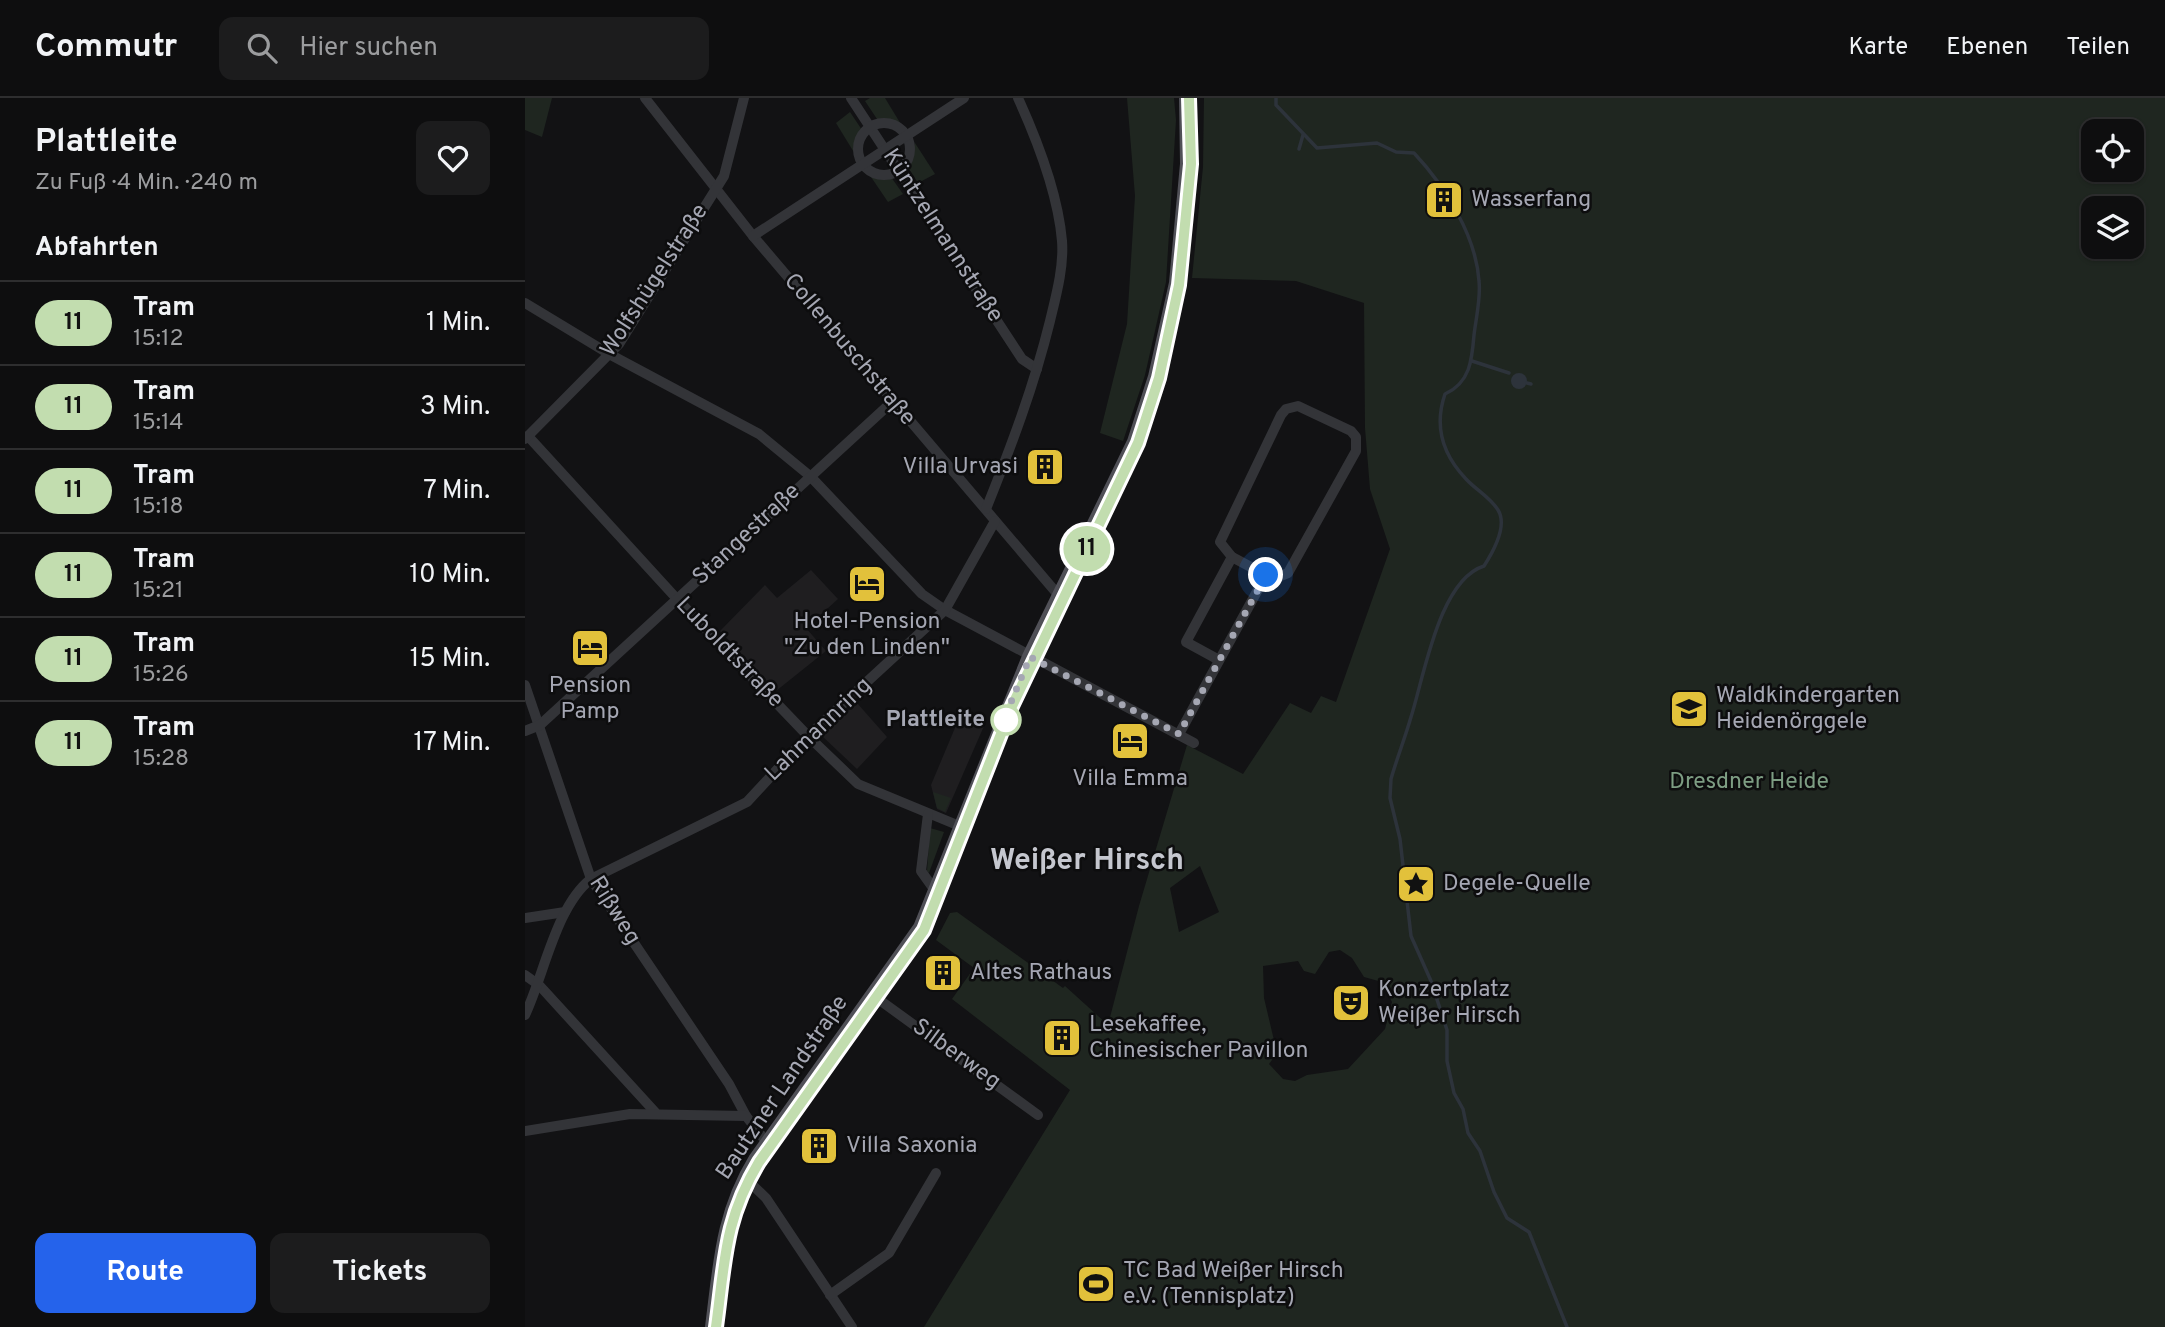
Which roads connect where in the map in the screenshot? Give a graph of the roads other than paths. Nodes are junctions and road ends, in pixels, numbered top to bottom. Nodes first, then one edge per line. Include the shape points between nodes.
1 (645, 98) edge
2 (744, 98) edge
3 (851, 98) edge
4 (964, 98) edge
5 (1017, 98) edge
6 (1187, 98) edge
7 (870, 127) junction
8 (906, 135) junction
9 (885, 150) junction
10 (862, 165) junction
11 (898, 172) junction
12 (716, 191) junction
13 (753, 236) junction
14 (525, 303) edge
15 (611, 355) junction
16 (1037, 369) junction
17 (893, 401) junction
18 (526, 438) edge
19 (810, 476) junction
20 (986, 509) junction
21 (995, 520) junction
22 (1232, 557) junction
23 (1266, 575) junction
24 (1060, 597) junction
25 (677, 599) junction
26 (945, 610) junction
27 (1030, 657) junction
28 (1219, 660) junction
29 (525, 685) edge
30 (540, 725) junction
31 (525, 731) edge
32 (1179, 734) junction
33 (808, 736) junction
34 (1194, 743) dead end
35 (928, 814) junction
36 (962, 827) junction
37 (591, 878) junction
38 (936, 892) junction
39 (565, 912) junction
40 (525, 918) edge
41 (525, 975) edge
42 (539, 985) junction
43 (874, 996) junction
44 (525, 1016) edge
45 (655, 1112) junction
46 (1038, 1115) dead end
47 (746, 1116) junction
48 (525, 1131) edge
49 (768, 1144) junction
50 (936, 1173) dead end
51 (745, 1178) junction
52 (830, 1295) junction
53 (713, 1327) edge
54 (852, 1327) edge

1 - 12 street, Collenbuschstraße
2 - 12 street, Wolfshügelstraße
3 - 7 street, Küntzelmannstraße
4 - 8 street
5 - 16 street via 1055,203 1062,244 1055,300
6 - 24 main road, Bautzner Landstraße via 1188,164 1181,253 1156,377 1135,442
7 - 8 street via 894,125
7 - 9 street, Küntzelmannstraße
7 - 10 street via 859,140
8 - 9 street
8 - 11 street via 910,155
9 - 10 street
9 - 11 street, Küntzelmannstraße
10 - 11 street via 879,175
10 - 13 street
11 - 16 street, Küntzelmannstraße via 1021,359
12 - 13 street, Collenbuschstraße
12 - 15 street, Wolfshügelstraße
13 - 17 street, Collenbuschstraße
14 - 15 street
15 - 18 street, Wolfshügelstraße
15 - 19 street via 759,434
16 - 20 street
17 - 19 street, Stangestraße
17 - 20 street, Collenbuschstraße
18 - 25 street, Luboldtstraße
19 - 25 street, Stangestraße
19 - 26 street via 922,594
20 - 21 street, Collenbuschstraße
21 - 24 street, Collenbuschstraße
21 - 26 street, Lahmannring
22 - 23 street
22 - 23 street via 1221,547 1221,536 1286,409 1305,408 1351,431 1356,451 1288,573
22 - 28 street via 1186,642
23 - 28 street
24 - 27 main road, Bautzner Landstraße
25 - 30 street, Stangestraße
25 - 33 street, Luboldtstraße
26 - 27 street
26 - 33 street, Lahmannring
27 - 32 street
27 - 36 main road, Bautzner Landstraße
28 - 32 street
29 - 30 street, Rißweg
30 - 31 street
30 - 37 street, Rißweg
32 - 34 street
33 - 35 street, Luboldtstraße via 858,784
33 - 37 street, Lahmannring via 747,802
35 - 36 street, Luboldtstraße
35 - 38 street via 921,872
36 - 38 main road, Bautzner Landstraße
37 - 39 street
37 - 47 street, Rißweg
38 - 43 main road, Bautzner Landstraße via 921,928
39 - 40 street
39 - 42 street
41 - 42 street
42 - 44 street
42 - 45 street
43 - 46 street, Silberweg
43 - 49 main road, Bautzner Landstraße
45 - 47 street
45 - 48 street
47 - 49 street, Rißweg
49 - 51 main road, Bautzner Landstraße
50 - 52 street via 889,1253
51 - 52 street via 766,1198
51 - 53 main road, Bautzner Landstraße via 726,1229
52 - 54 street

